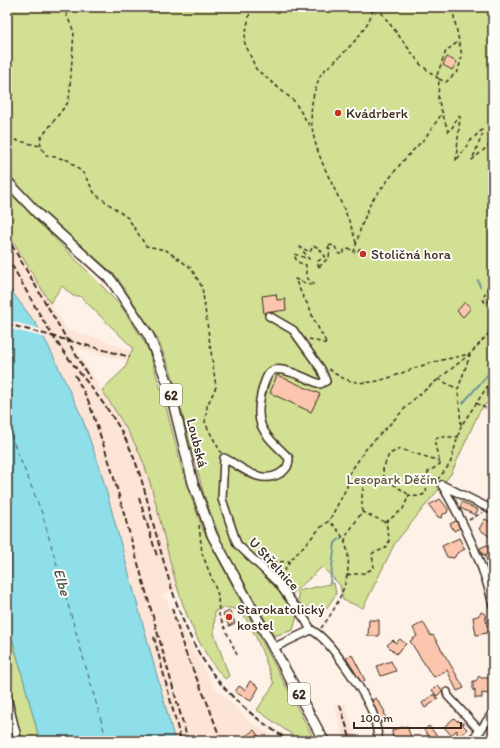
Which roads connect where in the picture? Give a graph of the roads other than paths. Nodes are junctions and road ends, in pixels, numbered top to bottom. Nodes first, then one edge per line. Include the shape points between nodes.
1 (7, 181) edge
2 (269, 316) dead end
3 (491, 509) edge
4 (493, 605) edge
5 (314, 632) junction
6 (273, 648) junction
7 (447, 692) dead end
8 (7, 697) edge
9 (493, 712) edge
10 (480, 731) junction
11 (18, 741) edge
12 (324, 741) edge
13 (379, 741) edge
14 (470, 741) edge

1 - 6 main road, Loubská / 62 via 40,216 111,280 149,336 169,386 201,509 212,535
2 - 5 street, U Střelnice via 294,330 326,380 320,384 282,370 273,370 268,374 259,402 258,418 262,430 289,458 286,468 271,477 262,477 224,458 222,499 237,544 278,583
3 - 4 street via 442,485 474,546 487,578
5 - 6 street
5 - 13 street, U Střelnice via 341,659 372,713
6 - 12 main road, Loubská / 62
7 - 10 street
8 - 11 street
9 - 10 street
10 - 14 street

